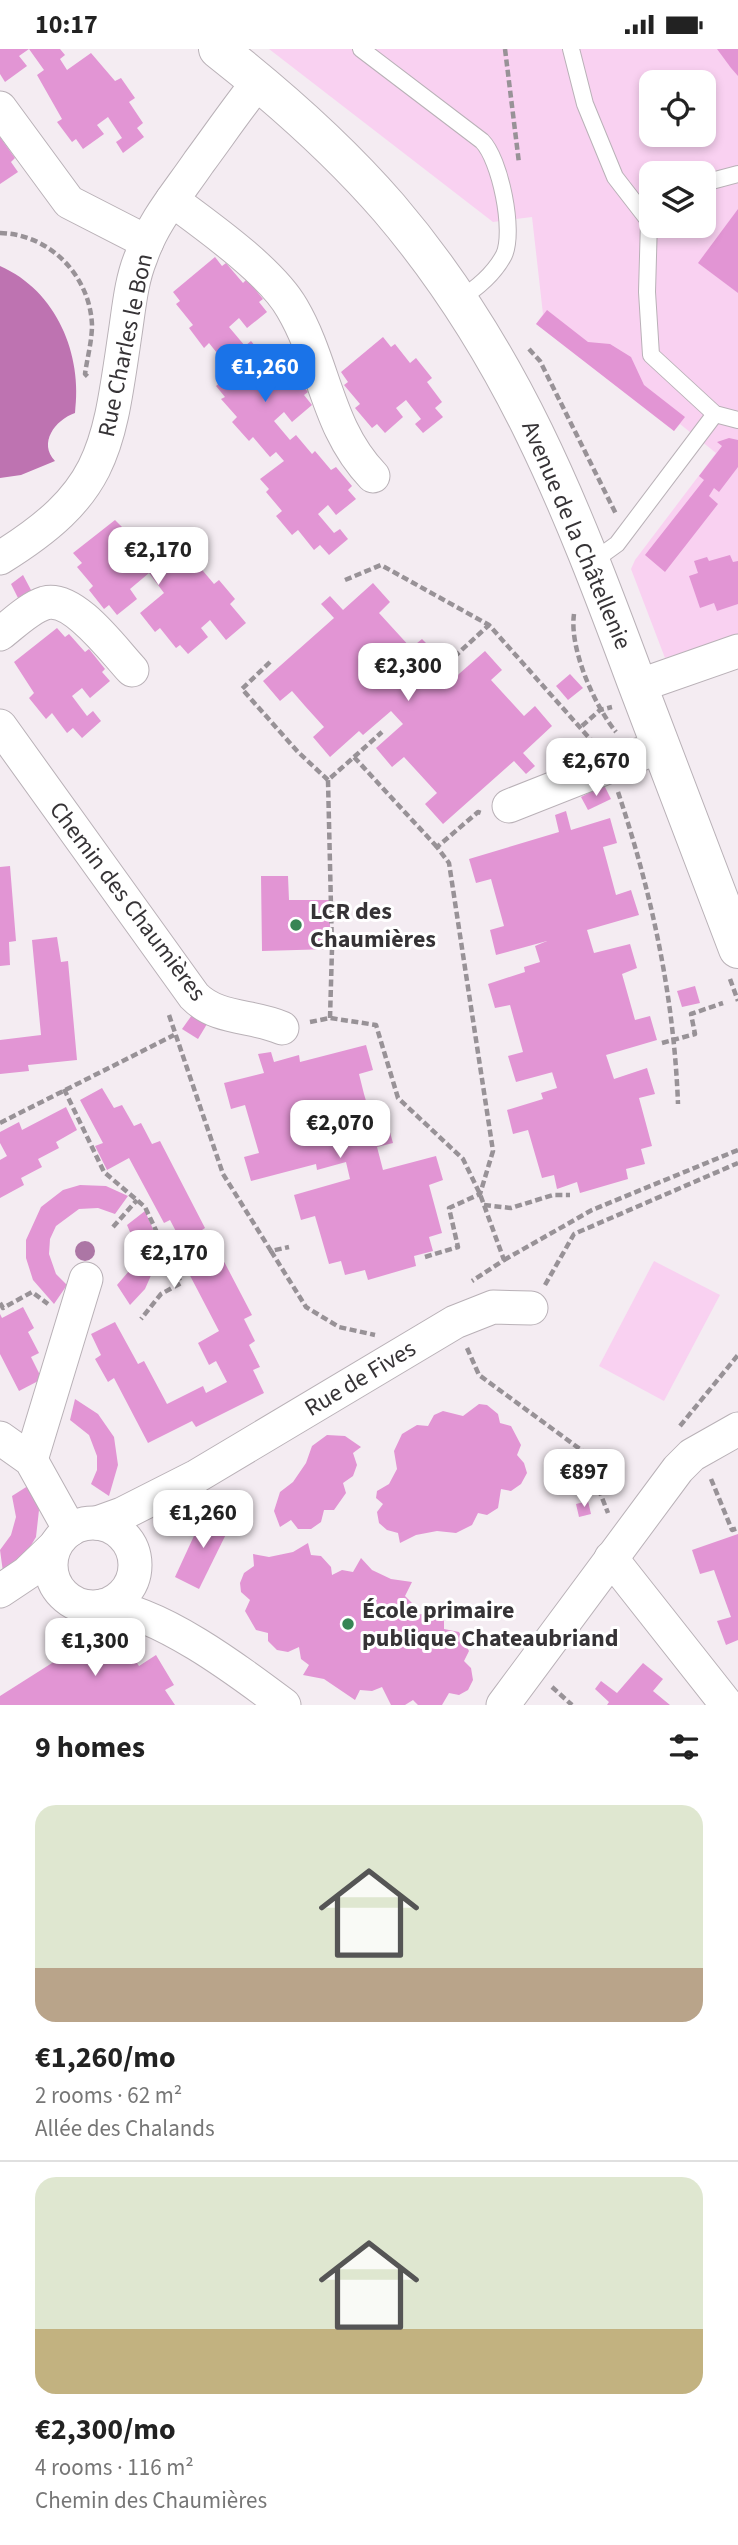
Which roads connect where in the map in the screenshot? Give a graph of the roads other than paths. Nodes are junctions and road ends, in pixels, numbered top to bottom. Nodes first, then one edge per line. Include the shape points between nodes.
1 (218, 49) edge
2 (361, 49) edge
3 (571, 49) edge
4 (259, 81) junction
5 (0, 109) edge
6 (738, 174) edge
7 (716, 180) edge
8 (172, 200) junction
9 (639, 207) edge
10 (649, 238) edge
11 (147, 242) junction
12 (458, 300) junction
13 (715, 414) junction
14 (738, 420) edge
15 (373, 476) dead end
16 (0, 558) edge
17 (592, 562) junction
18 (0, 635) edge
19 (738, 651) edge
20 (132, 670) dead end
21 (625, 696) junction
22 (0, 726) edge
23 (635, 756) junction
24 (509, 806) road end
25 (734, 963) edge
26 (282, 1028) road end
27 (86, 1279) dead end
28 (531, 1308) road end
29 (738, 1429) edge
30 (0, 1438) edge
31 (31, 1459) junction
32 (197, 1476) junction
33 (74, 1533) junction
34 (611, 1558) junction
35 (134, 1559) junction
36 (0, 1591) edge
37 (66, 1597) junction
38 (102, 1606) junction
39 (0, 1609) edge
40 (245, 1676) junction
41 (284, 1705) edge
42 (503, 1705) edge
43 (727, 1705) edge

1 - 4 street, Avenue de la Châtellenie
2 - 12 lane via 482,141 496,160 506,248 485,280
3 - 9 lane via 585,104 615,177
4 - 8 street, Rue Charles le Bon
4 - 12 street, Avenue de la Châtellenie via 307,123 388,208
5 - 11 street via 69,202
6 - 7 lane
8 - 11 street, Rue Charles le Bon
8 - 15 street via 284,295 304,331 344,439
10 - 13 lane via 651,355
11 - 16 street, Rue Charles le Bon via 133,281 115,406 95,468 71,504 39,534
12 - 17 street, Avenue de la Châtellenie via 531,422
13 - 14 lane
13 - 17 lane via 617,544
17 - 21 street, Avenue de la Châtellenie
18 - 20 street via 37,606 64,604
19 - 21 street
21 - 23 street, Avenue de la Châtellenie
22 - 26 street, Chemin des Chaumières via 187,986 208,1008
23 - 24 street
23 - 25 street, Avenue de la Châtellenie
27 - 31 street
28 - 32 street, Rue de Fives via 493,1307 455,1322
29 - 34 street via 699,1450 678,1469
30 - 31 street
31 - 33 street
32 - 33 street, Rue de Fives
32 - 35 street, Rue de Fives via 154,1510 138,1536
33 - 35 street via 119,1532
33 - 36 street, Rue de Fives
33 - 37 street via 51,1558 52,1577
34 - 42 street
34 - 43 street
35 - 38 street via 127,1589
35 - 40 street via 145,1588
37 - 38 street via 83,1606
37 - 39 street via 44,1592
38 - 40 street via 152,1620
40 - 41 street

